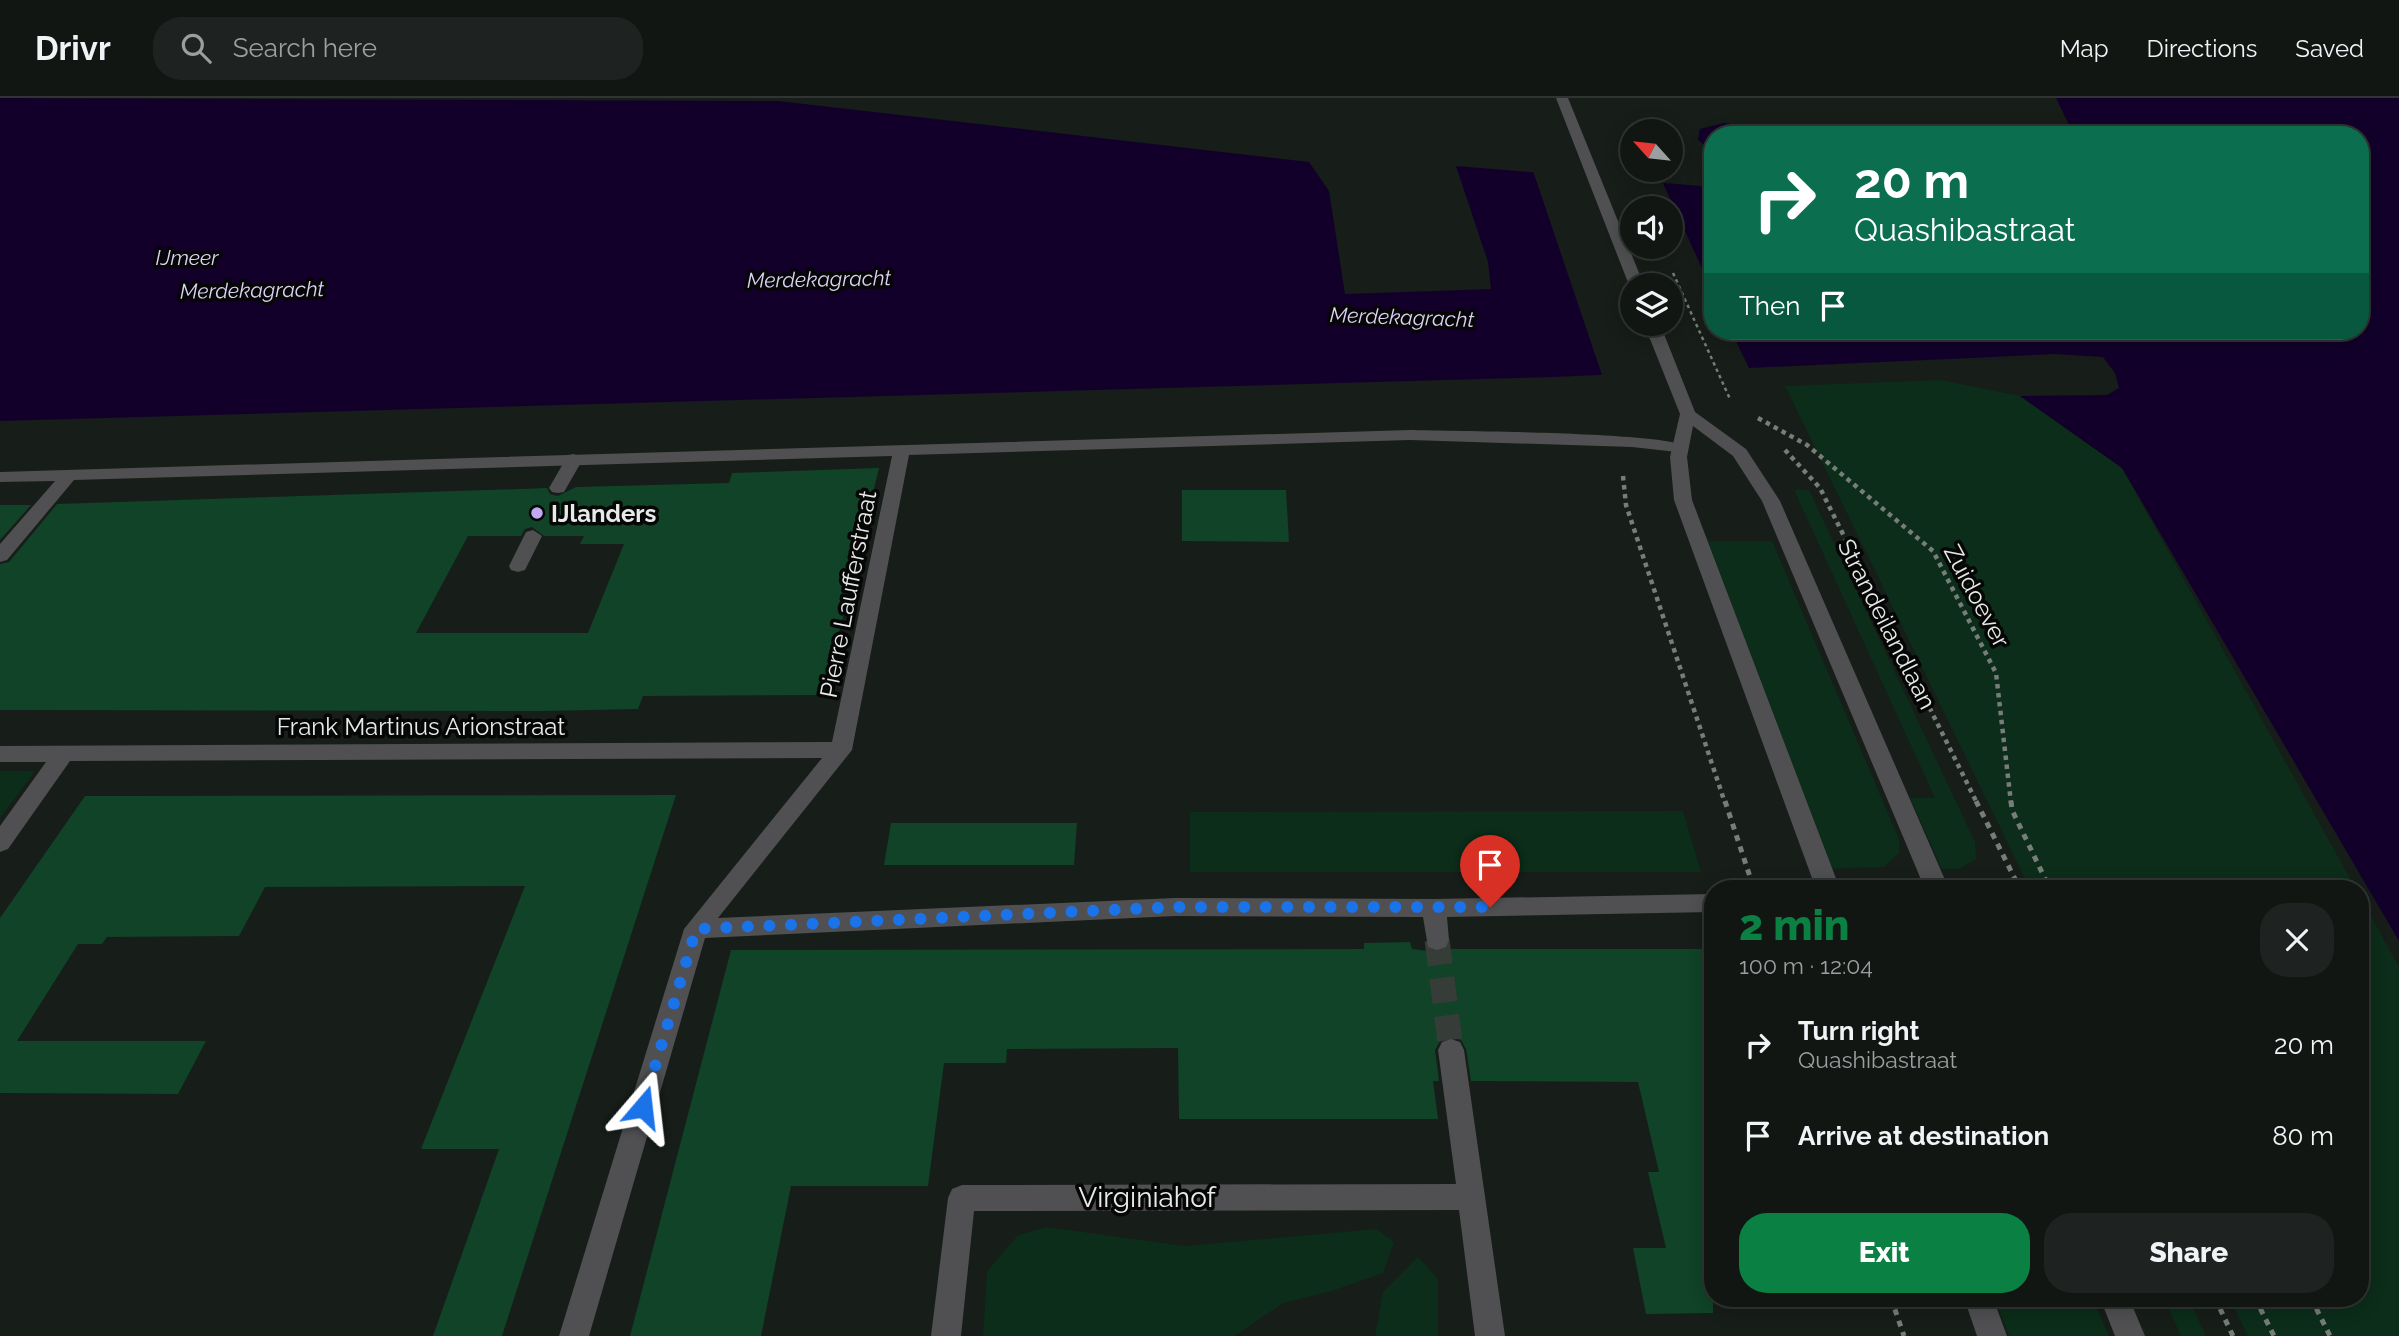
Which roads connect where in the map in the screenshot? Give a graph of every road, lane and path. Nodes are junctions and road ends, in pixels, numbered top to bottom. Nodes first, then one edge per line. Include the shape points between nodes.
1 (1562, 98) edge
2 (1632, 273) edge
3 (1657, 336) edge
4 (1722, 383) dead end
5 (1739, 407) dead end
6 (1688, 414) junction
7 (1767, 433) dead end
8 (1632, 442) junction
9 (1776, 442) dead end
10 (1677, 447) junction
11 (902, 448) junction
12 (574, 459) junction
13 (69, 475) junction
14 (0, 477) edge
15 (558, 488) dead end
16 (533, 536) dead end
17 (0, 556) edge
18 (518, 566) dead end
19 (841, 750) junction
20 (65, 753) junction
21 (0, 754) edge
22 (0, 843) edge
23 (1751, 880) edge
24 (1825, 880) edge
25 (1933, 880) edge
26 (2015, 880) edge
27 (2046, 880) edge
28 (1704, 903) edge
29 (1434, 908) junction
30 (696, 929) junction
31 (1437, 940) tunnel mouth
32 (1451, 1050) tunnel mouth
33 (1471, 1196) junction
34 (1894, 1307) edge
35 (1981, 1307) edge
36 (2118, 1307) edge
37 (2219, 1307) edge
38 (2260, 1307) edge
39 (2316, 1307) edge
40 (574, 1336) edge
41 (946, 1336) edge
42 (1490, 1336) edge
43 (1904, 1336) edge
44 (1992, 1336) edge
45 (2130, 1336) edge
46 (2233, 1336) edge
47 (2274, 1336) edge
48 (2330, 1336) edge

1 - 2 street
3 - 6 street
4 - 5 path
6 - 10 street
6 - 25 street via 1740,453 1771,501
7 - 27 path, Zuidoever via 1750,415 1807,445 1933,551 1996,673 2012,810
8 - 10 street
8 - 11 street via 1410,435
8 - 23 path via 1623,475 1626,505
9 - 26 path, Strandeilandlaan via 1819,488
10 - 24 street via 1683,500
11 - 12 street
11 - 19 street, Pierre Laufferstraat
12 - 13 street
12 - 15 street
13 - 14 street
13 - 17 street
16 - 18 street
19 - 20 street, Frank Martinus Arionstraat
19 - 30 street
20 - 21 street, Frank Martinus Arionstraat
20 - 22 street
28 - 29 street
29 - 30 street via 1175,907
29 - 31 street
30 - 40 street
32 - 33 street
33 - 41 street, Virginiahof via 962,1198
33 - 42 street
34 - 43 path
35 - 44 street
36 - 45 street
37 - 46 path
38 - 47 path
39 - 48 path

